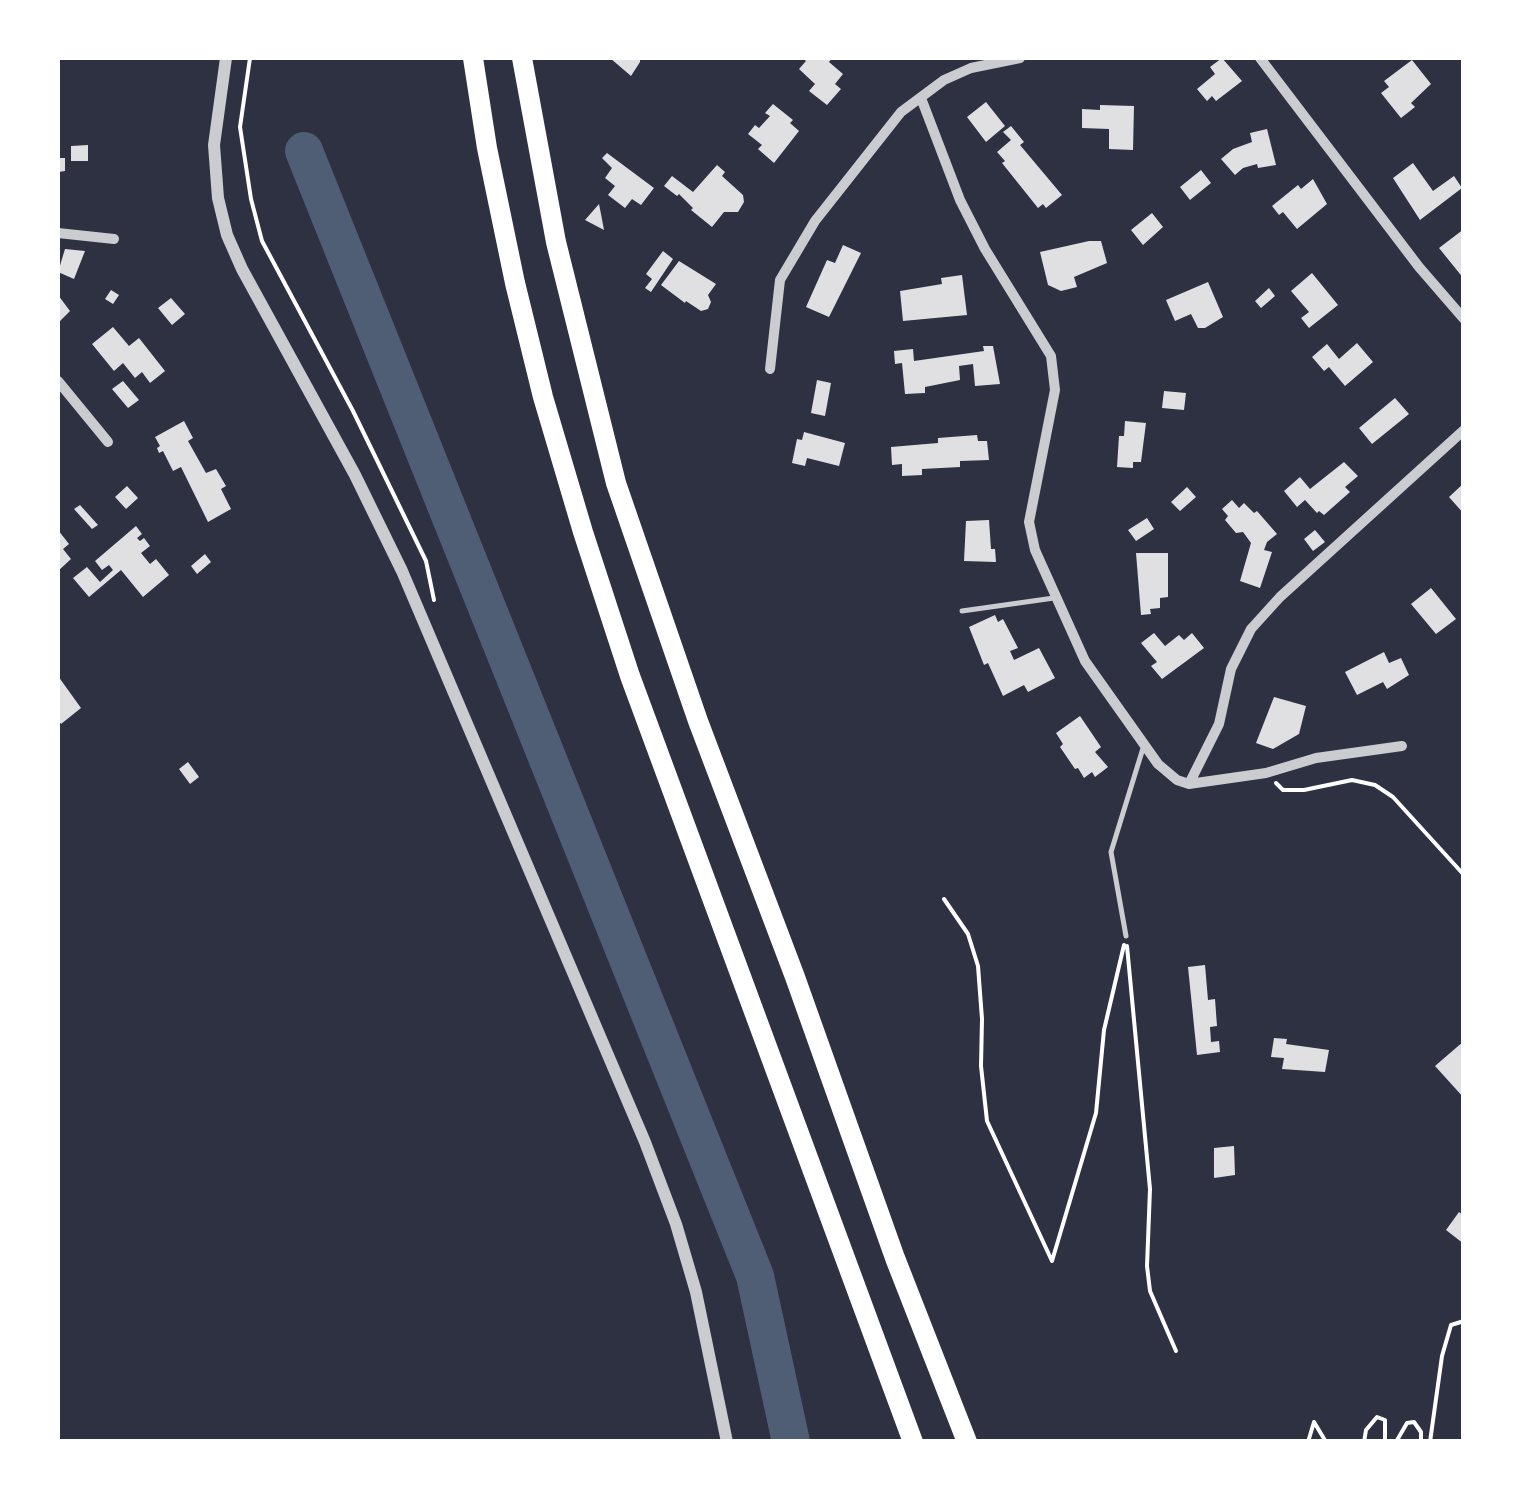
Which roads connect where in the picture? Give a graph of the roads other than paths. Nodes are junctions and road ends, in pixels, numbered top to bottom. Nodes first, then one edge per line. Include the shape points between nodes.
1 (226, 58) edge
2 (473, 58) edge
3 (522, 58) edge
4 (1020, 58) edge
5 (1260, 58) edge
6 (921, 98) junction
7 (58, 233) edge
8 (114, 238) dead end
9 (1464, 319) edge
10 (770, 369) dead end
11 (58, 380) edge
12 (1464, 430) edge
13 (108, 442) dead end
14 (1054, 598) junction
15 (962, 611) dead end
16 (1144, 744) junction
17 (1402, 746) dead end
18 (1189, 784) junction
19 (1126, 936) road end
20 (727, 1442) edge
21 (913, 1442) edge
22 (967, 1442) edge

1 - 20 street via 214,145 227,236 402,572 646,1142 696,1292
2 - 21 highway via 515,283 583,532
3 - 22 highway via 556,242 616,483
4 - 6 street via 972,68
5 - 9 street
6 - 10 street via 901,112 815,221 780,280
6 - 14 street via 960,200 1051,356 1055,390 1028,522
7 - 8 street
11 - 13 street
12 - 18 street via 1251,629
14 - 15 lane
14 - 16 street via 1085,661
16 - 18 street via 1158,764
16 - 19 lane via 1111,852
17 - 18 street

